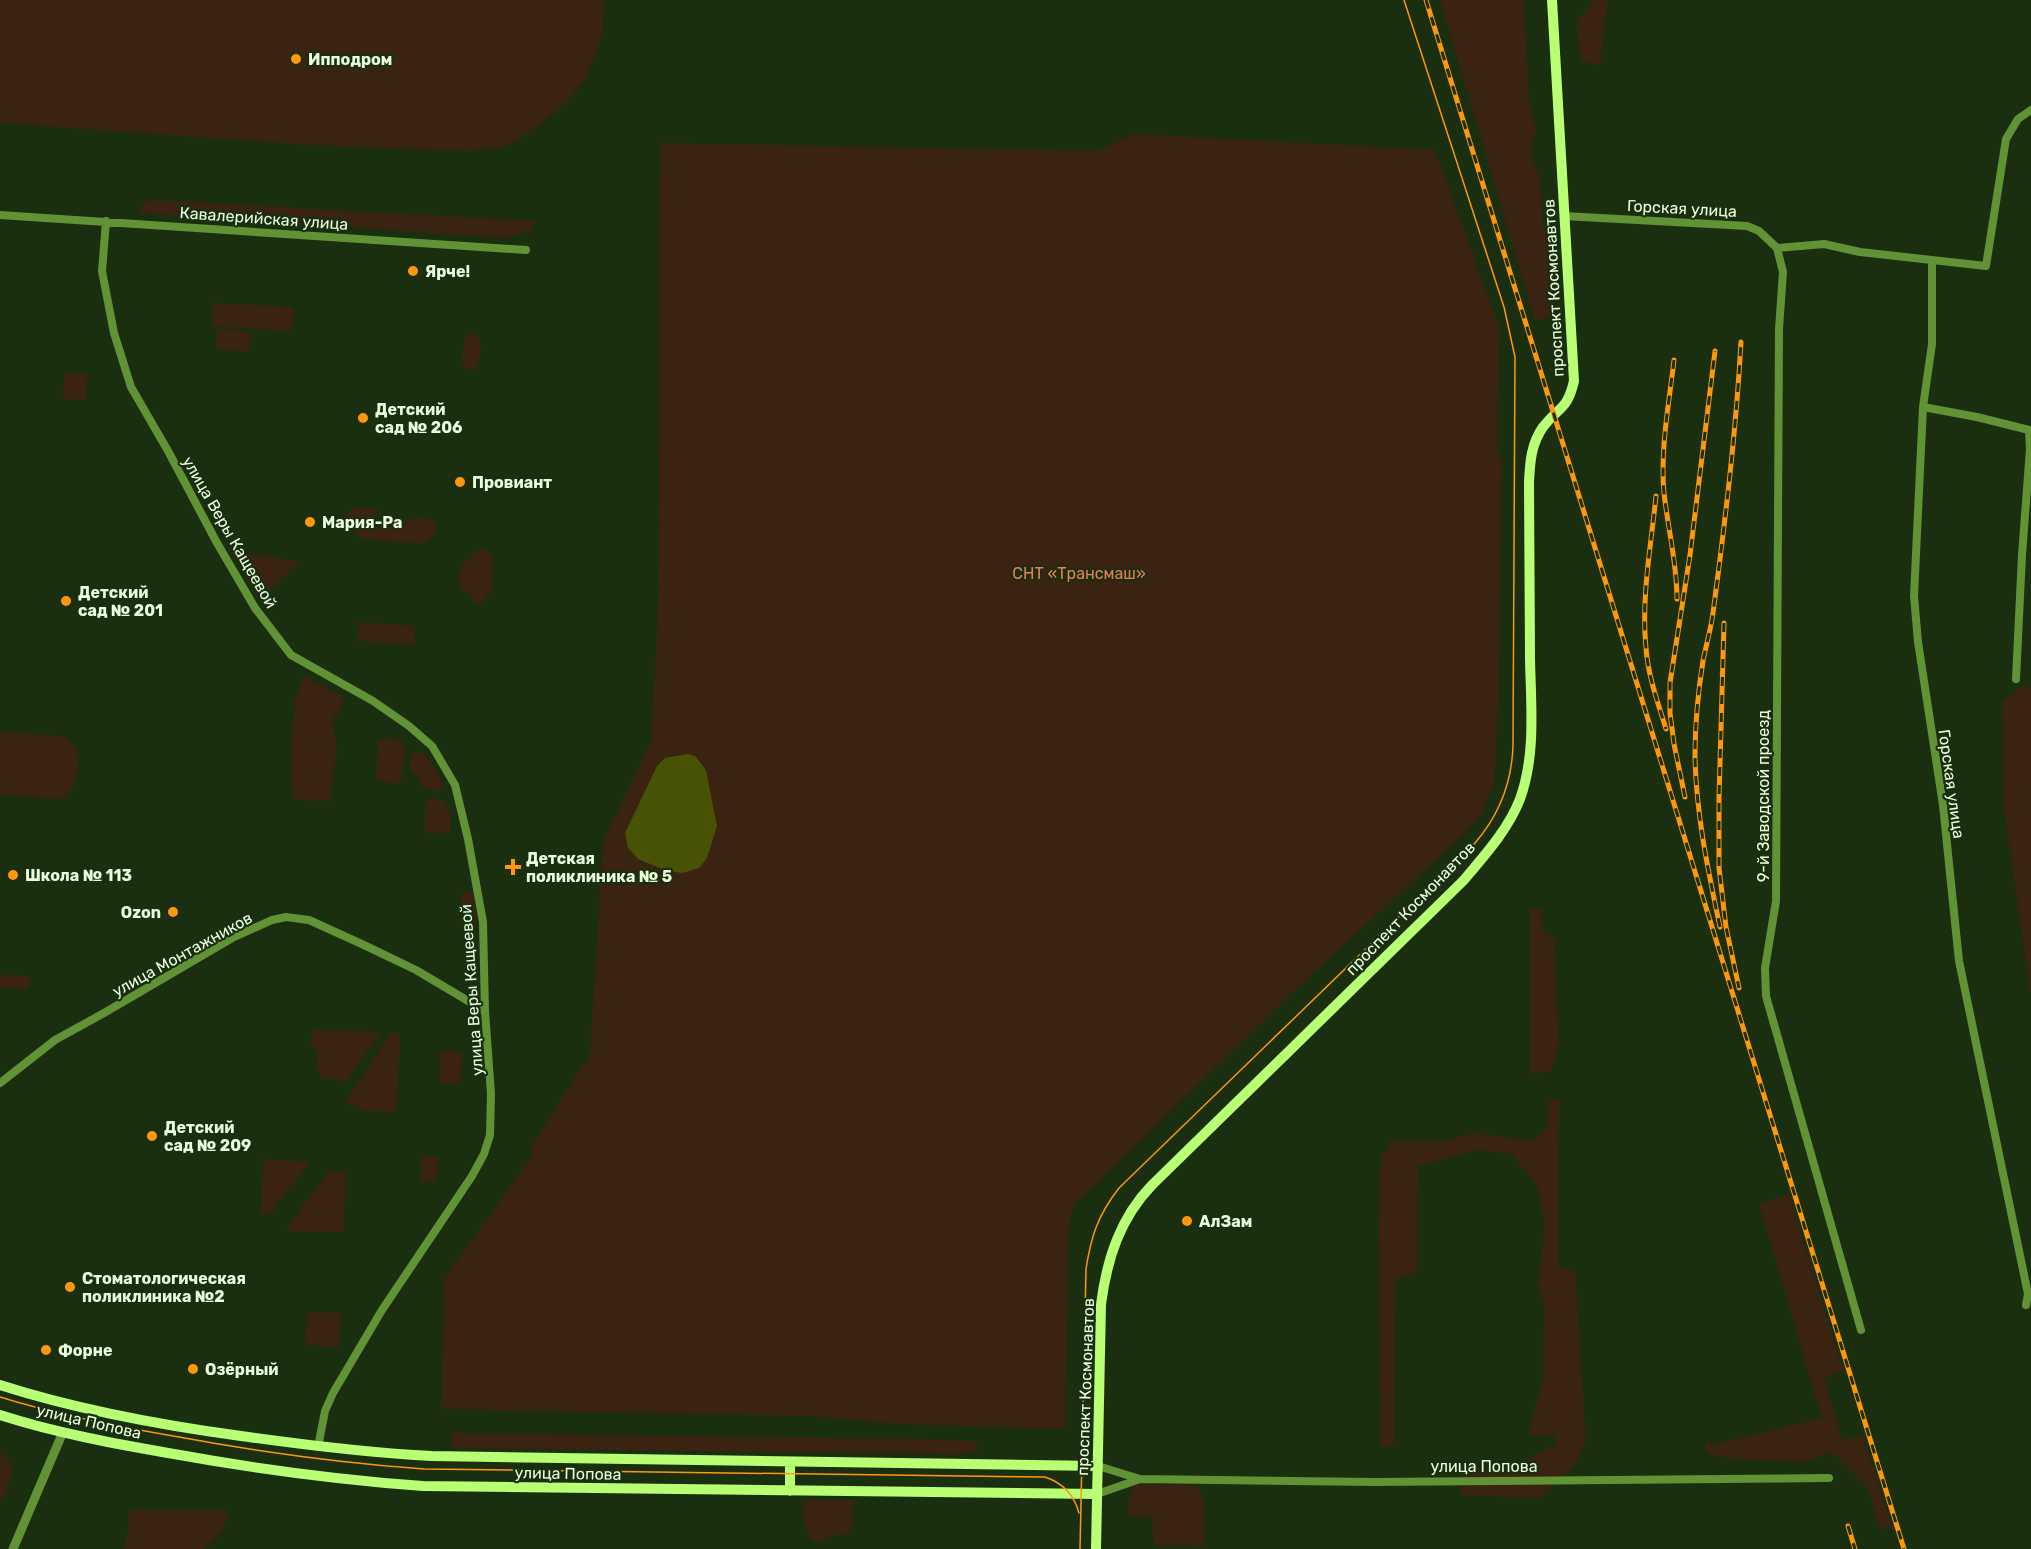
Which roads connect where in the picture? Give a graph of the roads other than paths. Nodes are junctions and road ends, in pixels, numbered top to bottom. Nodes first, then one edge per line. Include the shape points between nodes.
1 (1552, 0) edge
2 (2031, 110) edge
3 (0, 214) edge
4 (1564, 216) junction
5 (106, 221) junction
6 (1777, 248) junction
7 (526, 250) dead end
8 (1932, 261) junction
9 (1923, 407) junction
10 (2016, 679) dead end
11 (485, 1011) junction
12 (0, 1083) edge
13 (2026, 1305) dead end
14 (1861, 1330) dead end
15 (0, 1385) edge
16 (0, 1415) edge
17 (63, 1432) junction
18 (318, 1447) junction
19 (790, 1462) junction
20 (1098, 1466) junction
21 (1829, 1478) dead end
22 (1140, 1479) junction
23 (790, 1491) junction
24 (1097, 1494) junction
25 (13, 1549) edge
26 (1096, 1549) edge

1 - 4 main road, проспект Космонавтов
2 - 8 street via 2018,119 2006,139 1986,266
3 - 5 street, Кавалерийская улица
4 - 6 street, Горская улица via 1748,226
4 - 20 main road, проспект Космонавтов via 1574,381 1564,407 1544,426 1531,453 1531,735 1519,801 1497,840 1462,881 1198,1139 1132,1209 1114,1246 1104,1287
5 - 7 street, Кавалерийская улица
5 - 11 street, улица Веры Кащеевой via 102,271 114,333 131,387 255,608 291,655 410,726 432,746 454,785 483,922
6 - 8 street via 1824,244
6 - 14 street, 9-й Заводской проезд via 1783,272 1779,330 1776,901 1765,968 1766,996
8 - 9 street, Горская улица via 1932,345
9 - 10 street via 2029,430
9 - 13 street, Горская улица via 1914,596 1918,642 1943,805 1959,961 2028,1294
11 - 12 street, улица Монтажников via 364,945 309,920 286,917 234,937 55,1040
11 - 18 street, улица Веры Кащеевой via 492,1116 484,1154 333,1393
15 - 18 main road, улица Попова via 123,1416
16 - 17 main road, улица Попова
17 - 23 main road, улица Попова via 230,1464 364,1482
17 - 25 street
18 - 19 main road, улица Попова via 432,1456
19 - 20 main road, улица Попова
19 - 23 main road
20 - 22 street, улица Попова
20 - 24 main road, проспект Космонавтов
21 - 22 street, улица Попова via 1385,1482
22 - 24 street, улица Попова
23 - 24 main road, улица Попова
24 - 26 main road, проспект Космонавтов

